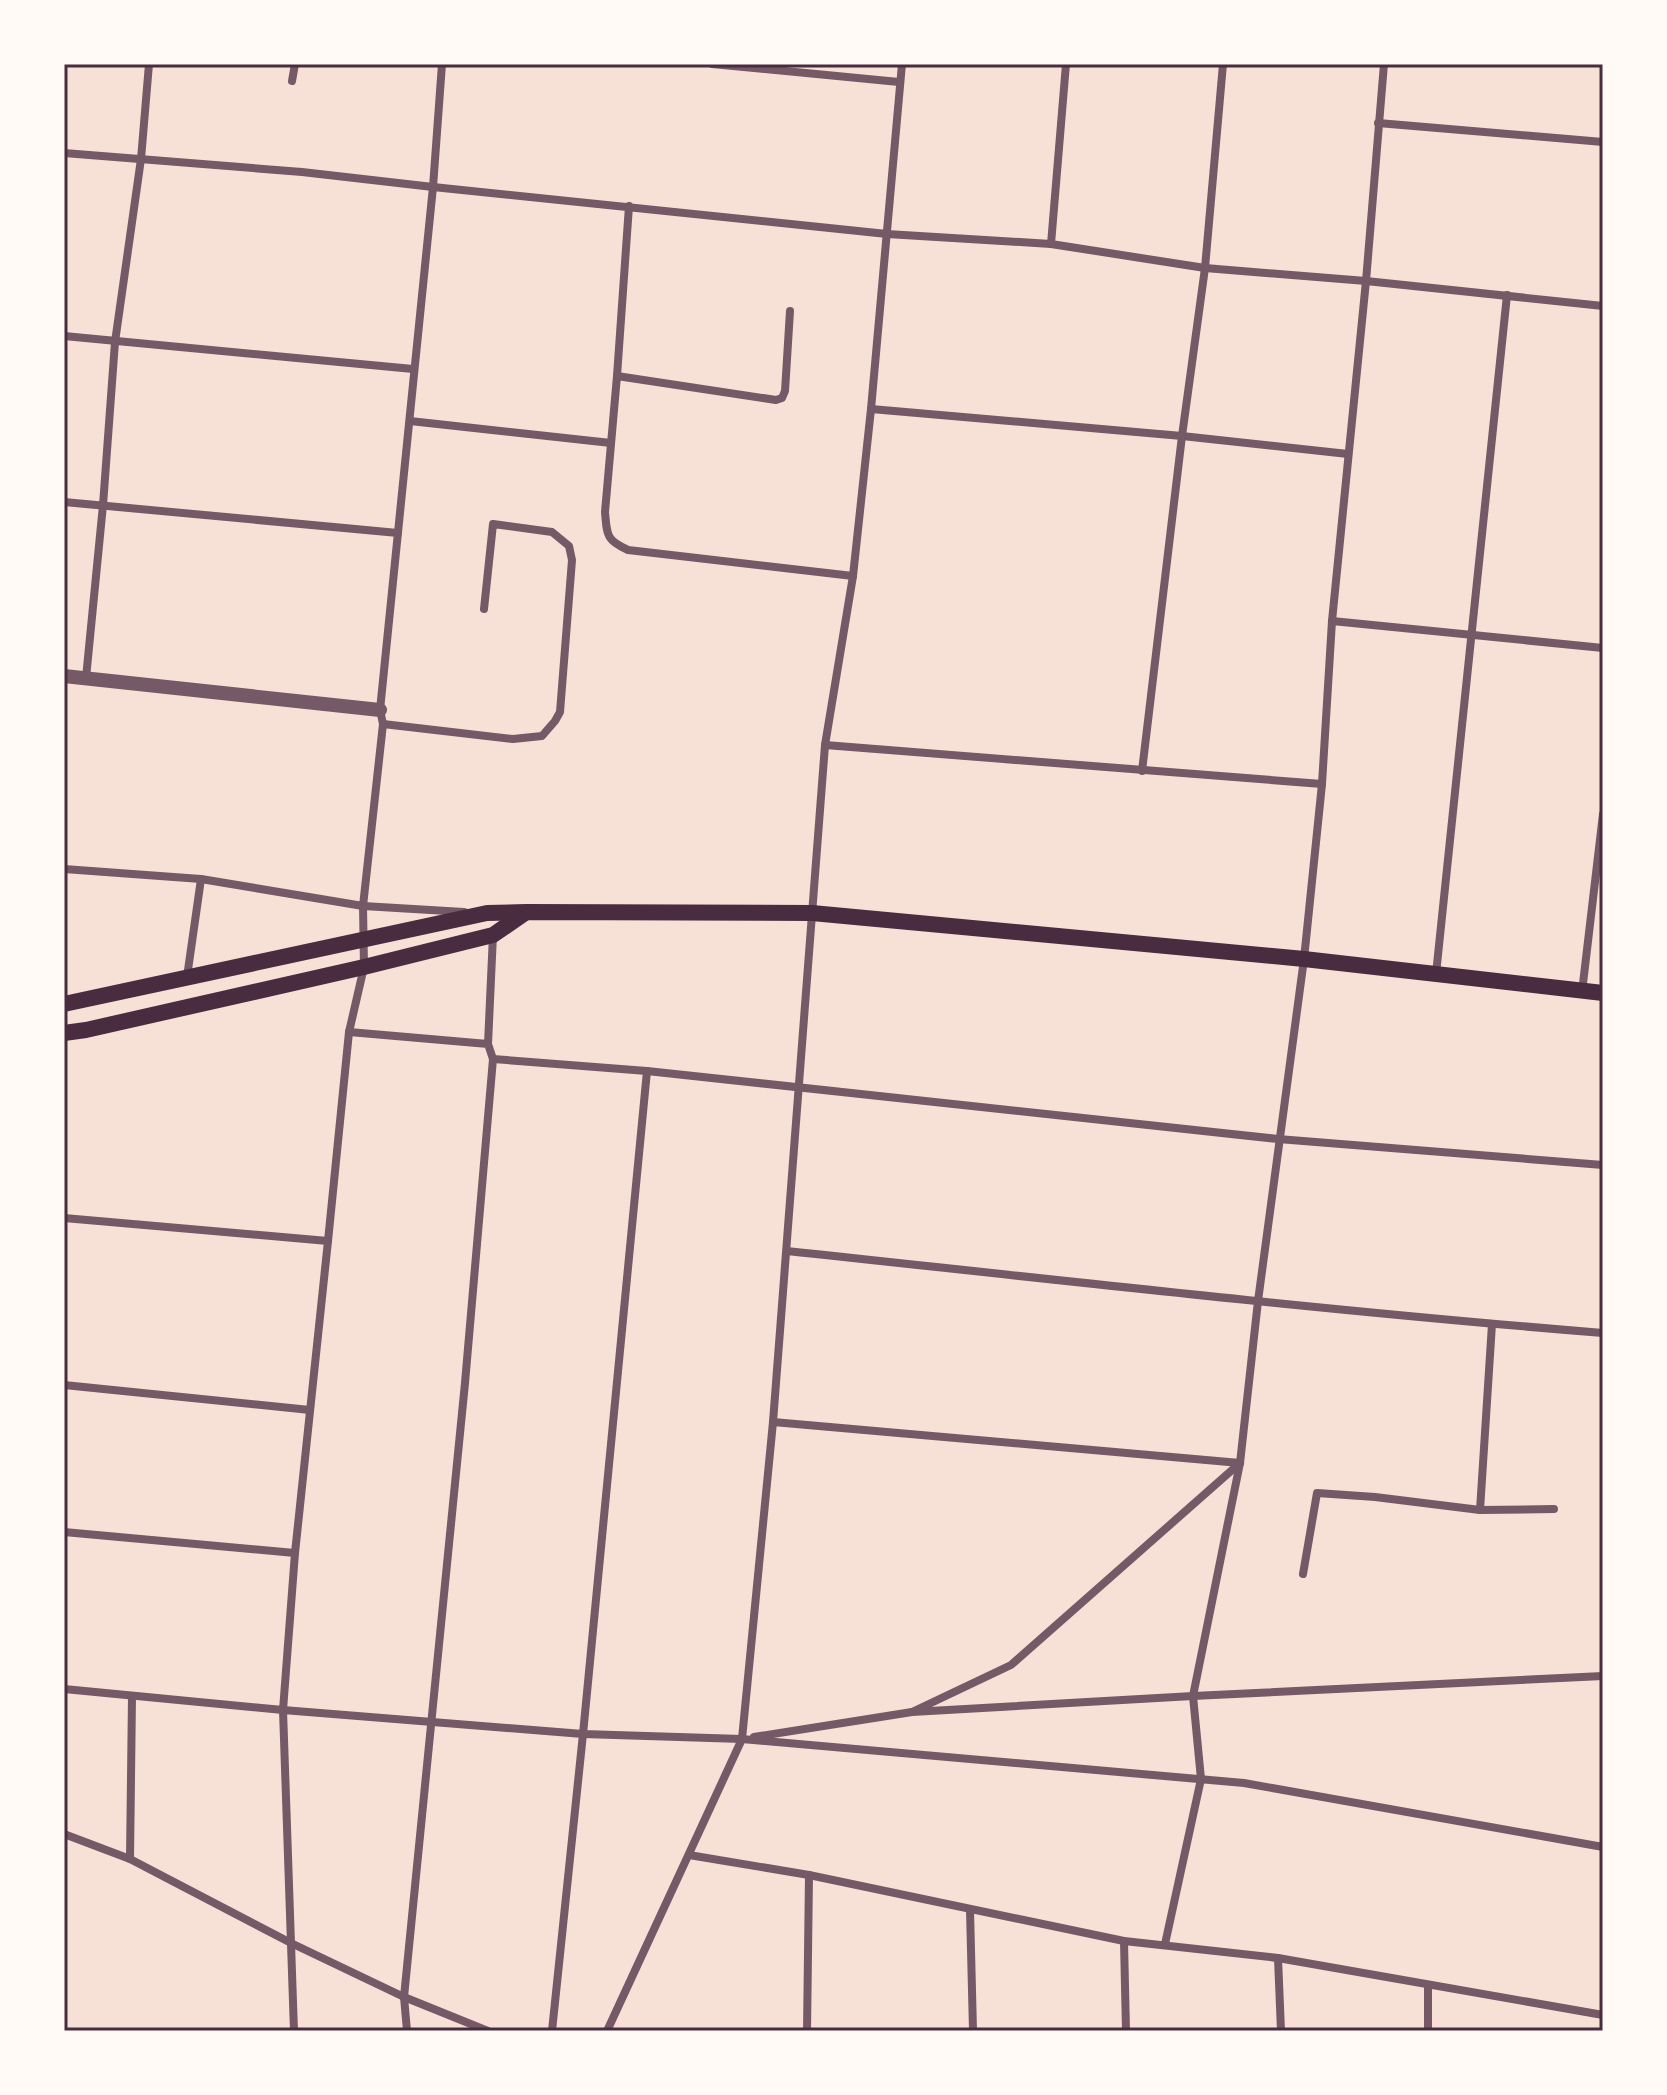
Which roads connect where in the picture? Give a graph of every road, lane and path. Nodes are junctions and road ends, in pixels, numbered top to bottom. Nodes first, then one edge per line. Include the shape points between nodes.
1 (149, 64) edge
2 (295, 64) edge
3 (442, 64) edge
4 (712, 64) edge
5 (902, 64) edge
6 (1066, 64) edge
7 (1223, 64) edge
8 (1384, 64) edge
9 (292, 81) dead end
10 (899, 82) junction
11 (1378, 123) junction
12 (1603, 142) edge
13 (64, 153) edge
14 (141, 159) junction
15 (433, 187) junction
16 (629, 206) junction
17 (887, 234) junction
18 (1051, 244) junction
19 (1205, 268) junction
20 (1366, 281) junction
21 (1507, 295) junction
22 (1603, 306) edge
23 (790, 311) dead end
24 (64, 336) edge
25 (115, 342) junction
26 (413, 369) junction
27 (617, 376) junction
28 (871, 409) junction
29 (410, 421) junction
30 (1182, 436) junction
31 (611, 443) junction
32 (1348, 454) junction
33 (64, 502) edge
34 (103, 505) junction
35 (398, 533) junction
36 (853, 576) junction
37 (484, 609) dead end
38 (1332, 621) junction
39 (1473, 634) junction
40 (1603, 648) edge
41 (64, 676) edge
42 (86, 678) junction
43 (381, 717) junction
44 (825, 745) junction
45 (1142, 771) junction
46 (1322, 784) junction
47 (1603, 814) edge
48 (64, 869) edge
49 (201, 879) junction
50 (363, 906) junction
51 (526, 912) junction
52 (487, 913) junction
53 (812, 913) junction
54 (493, 935) junction
55 (364, 939) junction
56 (1304, 959) junction
57 (364, 967) junction
58 (1436, 974) junction
59 (187, 978) junction
60 (1582, 992) junction
61 (1603, 993) edge
62 (64, 1004) edge
63 (349, 1032) junction
64 (64, 1033) edge
65 (488, 1044) junction
66 (493, 1059) junction
67 (647, 1071) junction
68 (798, 1088) junction
69 (1278, 1139) junction
70 (1603, 1165) edge
71 (64, 1218) edge
72 (328, 1241) junction
73 (787, 1251) junction
74 (1258, 1301) junction
75 (1492, 1324) junction
76 (1603, 1333) edge
77 (64, 1385) edge
78 (310, 1410) junction
79 (773, 1422) junction
80 (1240, 1463) junction
81 (1554, 1509) dead end
82 (1480, 1510) junction
83 (64, 1532) edge
84 (295, 1553) junction
85 (1303, 1574) dead end
86 (1603, 1676) edge
87 (64, 1689) edge
88 (132, 1696) junction
89 (1193, 1696) junction
90 (283, 1710) junction
91 (912, 1712) junction
92 (431, 1723) junction
93 (583, 1734) junction
94 (742, 1739) junction
95 (1201, 1779) junction
96 (64, 1834) edge
97 (1603, 1847) edge
98 (689, 1855) junction
99 (130, 1859) junction
100 (809, 1875) junction
101 (970, 1910) junction
102 (1124, 1941) junction
103 (293, 1944) junction
104 (1165, 1944) junction
105 (1278, 1958) junction
106 (1428, 1985) junction
107 (404, 1997) junction
108 (1603, 2015) edge
109 (294, 2031) edge
110 (407, 2031) edge
111 (488, 2031) edge
112 (552, 2031) edge
113 (607, 2031) edge
114 (807, 2031) edge
115 (973, 2031) edge
116 (1126, 2031) edge
117 (1281, 2031) edge
118 (1428, 2031) edge

1 - 14 street
2 - 9 street
3 - 15 street
4 - 10 street
5 - 10 street
6 - 18 street
7 - 19 street
8 - 11 street
10 - 17 street
11 - 12 street
11 - 20 street
13 - 14 street
14 - 15 street
14 - 25 street
15 - 16 street
15 - 26 street
16 - 17 street
16 - 27 street
17 - 18 street
17 - 28 street
18 - 19 street
19 - 20 street
19 - 30 street
20 - 21 street
20 - 32 street
21 - 22 street
21 - 39 street
23 - 27 street via 782,398
24 - 25 street
25 - 26 street
25 - 34 street
26 - 29 street
27 - 31 street
28 - 30 street
28 - 36 street
29 - 31 street
29 - 35 street
30 - 32 street
30 - 45 street
31 - 36 street via 605,512 613,543 628,550
32 - 38 street
33 - 34 street
34 - 35 street
34 - 42 street
35 - 43 street
36 - 44 street
37 - 43 street via 493,524 552,532 569,546 560,712 542,736 513,739
38 - 39 street
38 - 46 street
39 - 40 street
39 - 58 street
41 - 42 street
42 - 43 street
43 - 50 street
44 - 45 street
44 - 53 street
45 - 46 street
46 - 56 street
47 - 60 street
48 - 49 street
49 - 50 street
49 - 59 street
50 - 52 street
50 - 55 street
51 - 52 main road
51 - 53 main road
51 - 54 main road
52 - 55 main road
53 - 56 main road
53 - 68 street
54 - 57 main road
54 - 65 street
55 - 57 street
55 - 59 main road
56 - 58 main road
56 - 69 street
57 - 63 street
57 - 64 main road
58 - 60 main road
59 - 62 main road
60 - 61 main road
63 - 65 street
63 - 72 street
65 - 66 street
66 - 67 street
66 - 92 street
67 - 68 street
67 - 93 street
68 - 69 street
68 - 73 street
69 - 70 street
69 - 74 street
71 - 72 street
72 - 78 street
73 - 74 street
73 - 79 street
74 - 75 street
74 - 80 street
75 - 76 street
75 - 82 street
77 - 78 street
78 - 84 street
79 - 80 street
79 - 94 street
80 - 89 street
80 - 91 street via 1011,1665
81 - 82 street
82 - 85 street via 1317,1493
83 - 84 street
84 - 90 street
86 - 89 street
87 - 88 street
88 - 90 street
88 - 99 street
89 - 91 street
89 - 95 street
90 - 92 street
90 - 103 street
91 - 94 street
92 - 93 street
92 - 107 street
93 - 94 street
93 - 112 street
94 - 95 street
94 - 98 street
95 - 97 street
95 - 104 street
96 - 99 street
98 - 100 street
98 - 113 street
99 - 103 street
100 - 101 street
100 - 114 street
101 - 102 street
101 - 115 street
102 - 104 street
102 - 116 street
103 - 107 street
103 - 109 street
104 - 105 street
105 - 106 street
105 - 117 street
106 - 108 street
106 - 118 street
107 - 110 street
107 - 111 street

